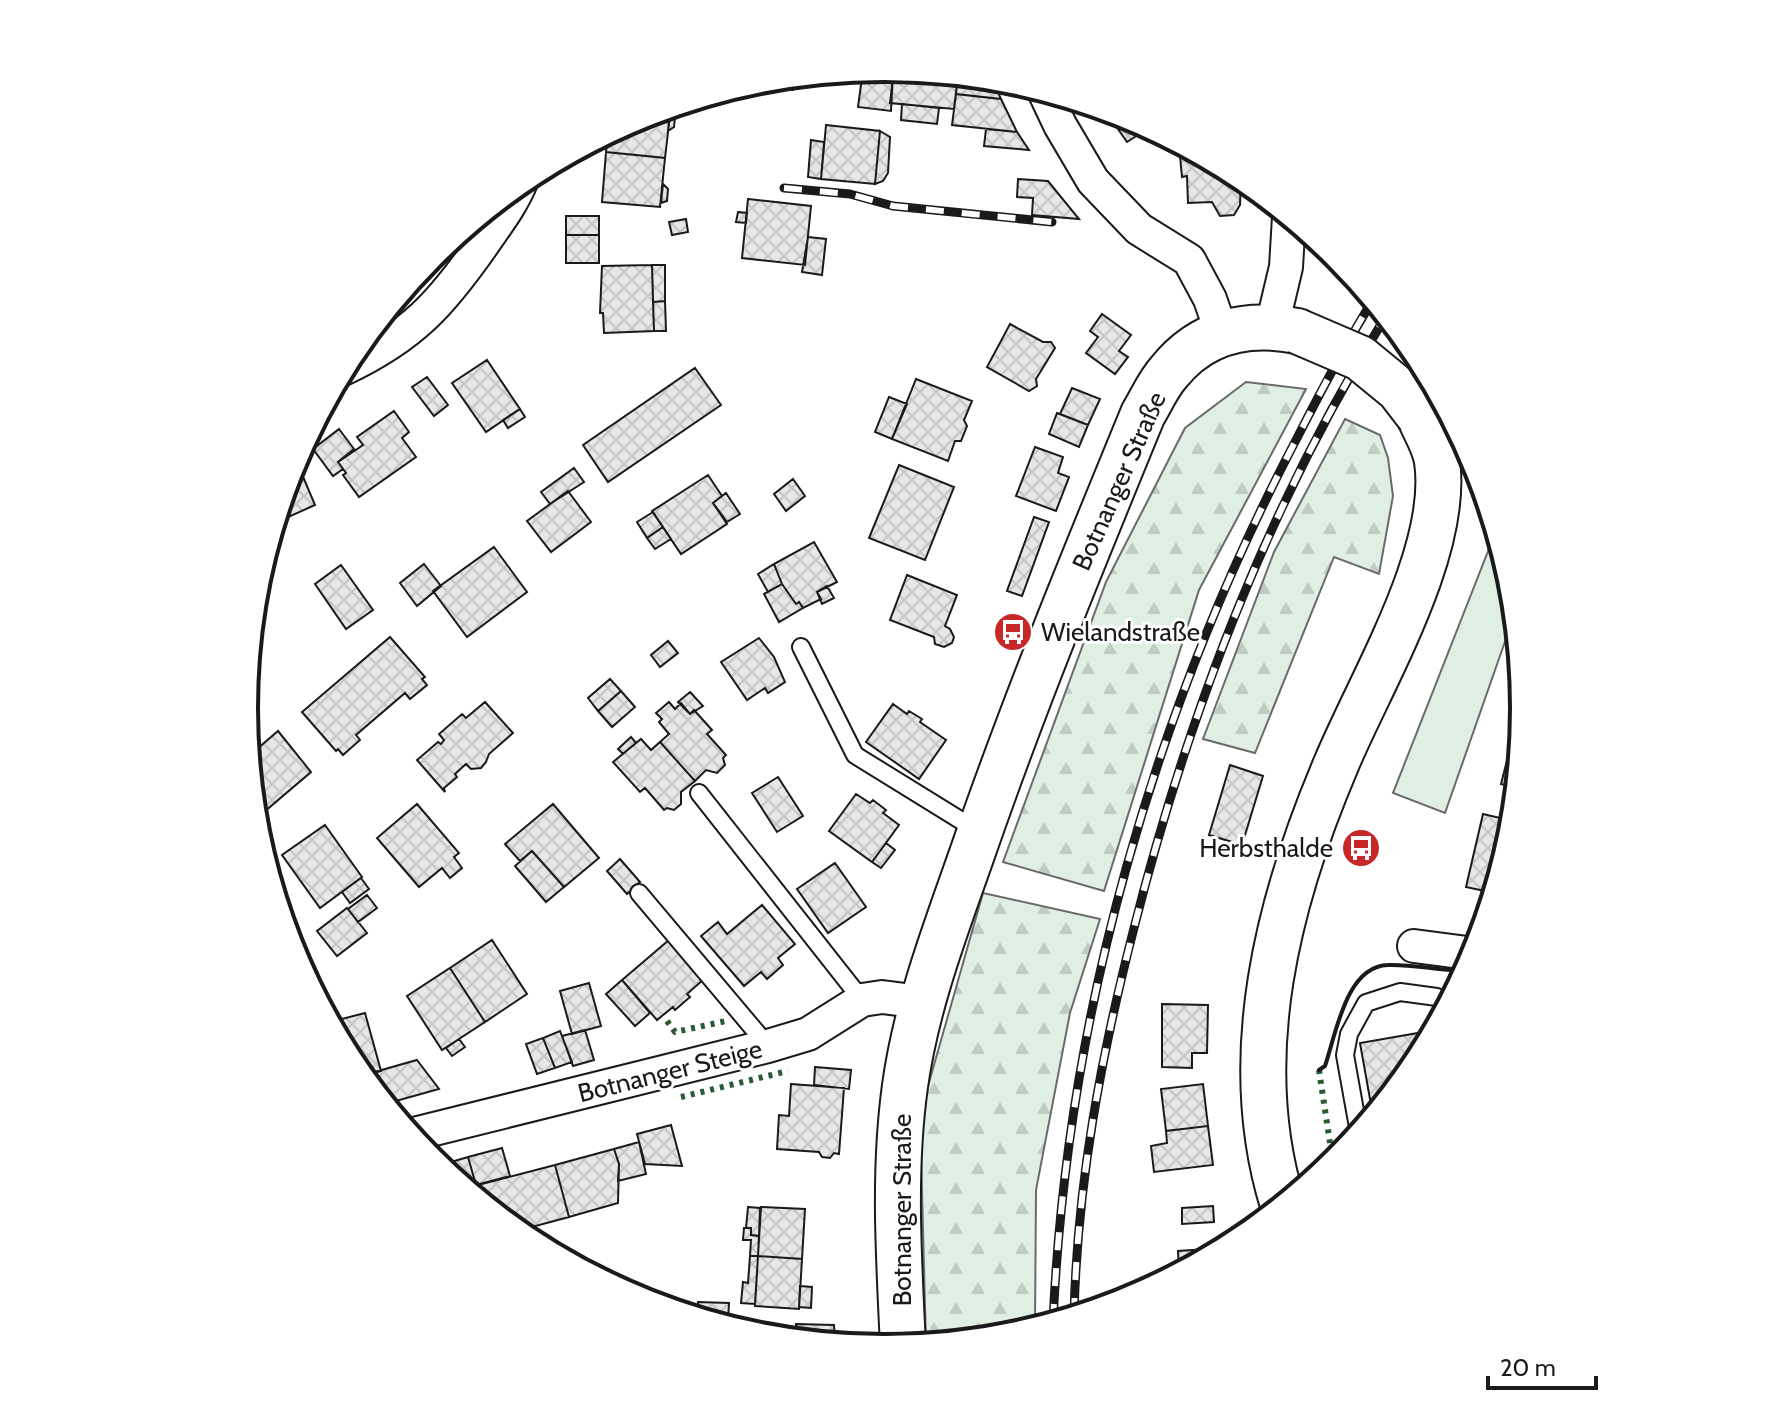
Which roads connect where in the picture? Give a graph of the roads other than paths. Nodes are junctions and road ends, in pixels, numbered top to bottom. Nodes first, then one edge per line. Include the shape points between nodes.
1 (1050, 104) edge
2 (509, 207) edge
3 (1288, 230) edge
4 (1284, 329) junction
5 (1221, 331) junction
6 (365, 359) edge
7 (801, 647) dead end
8 (699, 793) dead end
9 (979, 832) junction
10 (639, 893) dead end
11 (1414, 946) dead end
12 (1460, 952) edge
13 (1437, 997) dead end
14 (862, 1000) junction
15 (921, 1002) junction
16 (768, 1046) junction
17 (1357, 1119) edge
18 (423, 1132) edge
19 (1279, 1193) edge
20 (902, 1334) edge

1 - 5 street via 1093,181 1139,229 1189,260
2 - 6 street via 425,318
3 - 4 street
4 - 5 main road, Botnanger Straße
4 - 19 main road, Botnanger Straße, bridge via 1360,358 1399,390 1419,416 1437,458 1439,502 1403,617 1336,764 1282,921 1262,1068 1265,1123
5 - 9 main road, Botnanger Straße via 1168,372 1143,414
7 - 9 lane via 855,755
8 - 14 lane
9 - 15 main road, Botnanger Straße
10 - 16 lane
11 - 12 street
13 - 17 lane via 1400,992 1366,1003 1349,1034 1345,1055
14 - 15 street
14 - 16 street, Botnanger Steige via 808,1034
15 - 20 main road, Botnanger Straße via 899,1145
16 - 18 street, Botnanger Steige

